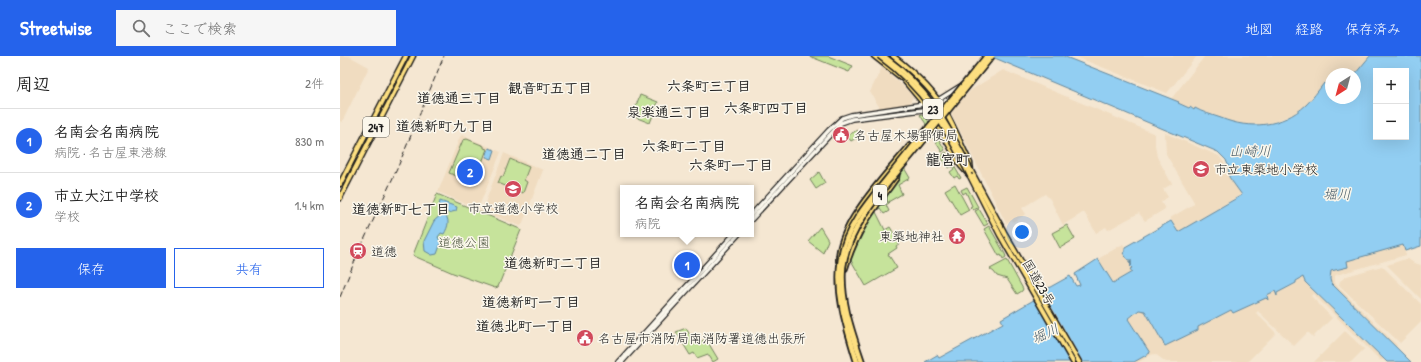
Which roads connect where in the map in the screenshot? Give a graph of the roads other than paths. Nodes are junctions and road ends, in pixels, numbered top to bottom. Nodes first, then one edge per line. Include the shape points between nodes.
1 (406, 56) edge
2 (413, 56) edge
3 (874, 56) edge
4 (879, 56) edge
5 (884, 56) edge
6 (893, 56) edge
7 (989, 57) edge
8 (939, 102) junction
9 (926, 106) junction
10 (915, 144) junction
11 (971, 171) junction
12 (897, 172) junction
13 (970, 176) junction
14 (340, 184) edge
15 (340, 198) edge
16 (754, 212) edge
17 (754, 217) edge
18 (731, 237) edge
19 (736, 237) edge
20 (841, 286) junction
21 (844, 308) dead end
22 (618, 362) edge
23 (622, 362) edge
24 (857, 362) edge
25 (862, 362) edge
26 (1073, 362) edge
27 (1079, 362) edge

1 - 14 highway, 247
2 - 15 highway, 247
3 - 9 highway via 902,79
4 - 13 highway, 国道23号 / 23, bridge via 902,73 926,99
5 - 11 highway, 国道23号 / 23, bridge via 911,78 927,96 949,128
6 - 8 highway via 928,88
7 - 8 main road via 969,79
7 - 10 highway, 4, bridge
7 - 12 highway, 4, bridge
8 - 9 main road
8 - 11 highway via 970,163
9 - 13 highway via 961,166
9 - 16 main road via 842,118
9 - 17 main road via 841,123
10 - 20 highway, bridge via 910,146 849,225 840,247
10 - 24 highway, 4, bridge via 861,213 842,251 839,276 841,299
11 - 27 highway, 国道23号 / 23
12 - 20 highway, bridge via 896,178 853,242
12 - 25 highway, 4, bridge via 858,225 844,261 844,296 850,326
13 - 26 highway, 国道23号 / 23 via 1000,235
18 - 22 main road
19 - 23 main road
20 - 21 highway

